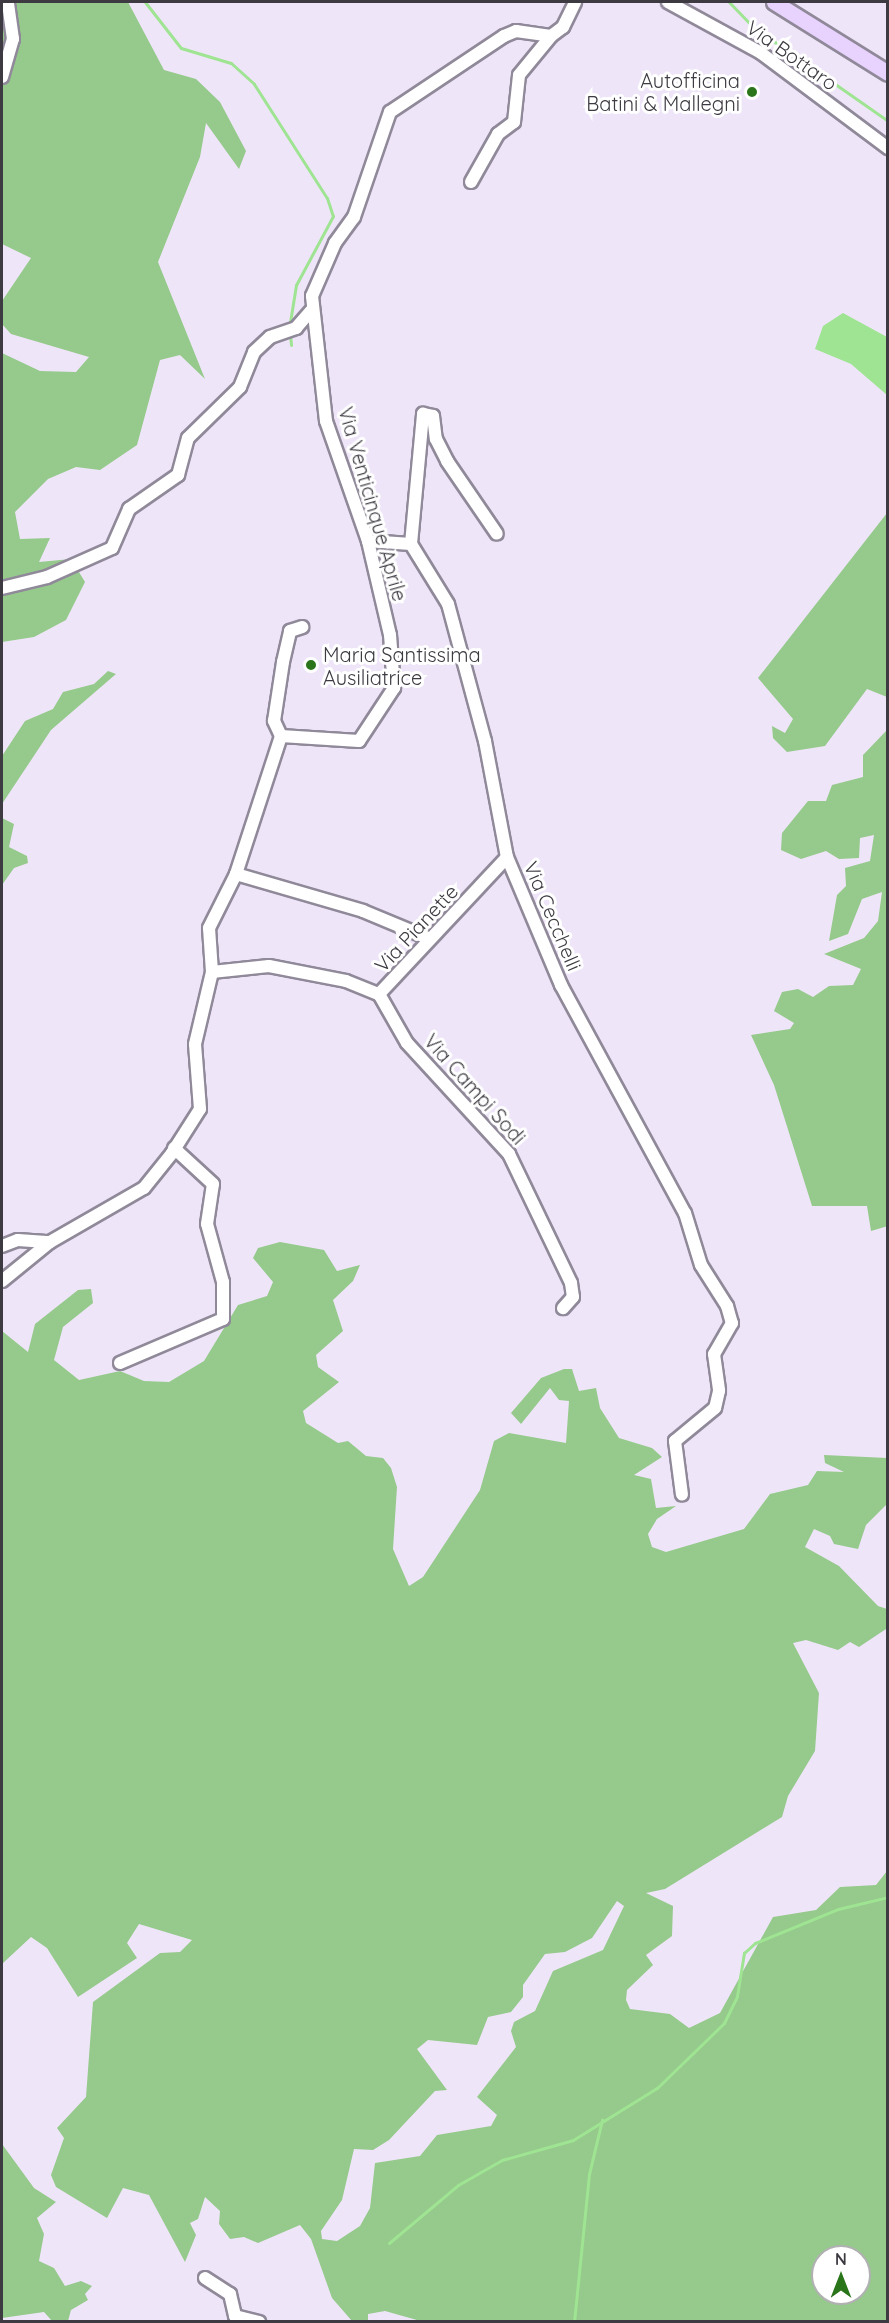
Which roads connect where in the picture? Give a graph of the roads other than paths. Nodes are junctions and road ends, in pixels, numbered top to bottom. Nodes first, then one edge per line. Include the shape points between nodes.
1 (8, 2) edge
2 (575, 2) edge
3 (668, 2) edge
4 (774, 2) edge
5 (551, 36) junction
6 (888, 73) edge
7 (2, 77) edge
8 (888, 148) edge
9 (471, 182) dead end
10 (311, 311) junction
11 (496, 534) dead end
12 (368, 541) junction
13 (411, 544) junction
14 (2, 588) edge
15 (302, 627) dead end
16 (281, 736) junction
17 (507, 857) junction
18 (236, 873) junction
19 (428, 938) junction
20 (212, 972) junction
21 (379, 994) junction
22 (174, 1148) junction
23 (50, 1242) junction
24 (2, 1246) edge
25 (2, 1281) edge
26 (563, 1308) dead end
27 (120, 1364) dead end
28 (682, 1495) dead end
29 (205, 2278) dead end
30 (259, 2322) edge

1 - 7 street via 13,39
2 - 5 street via 563,27
3 - 8 street, Via Bottaro via 761,53
4 - 6 main road
5 - 9 street via 519,75 514,122 498,134
5 - 10 street, Via Venticinque Aprile via 516,32 504,36 390,112 364,192 335,243
10 - 12 street, Via Venticinque Aprile via 335,459
10 - 14 street via 296,328 270,337 254,352 240,387 188,438 178,475 129,509 112,548 48,577
11 - 13 street via 447,461 433,416 423,414
12 - 13 street
12 - 16 street, Via Venticinque Aprile via 390,635 394,687 359,741
13 - 17 street, Via Cecchelli via 448,604 458,633
15 - 16 street via 290,631 283,662 274,721
16 - 18 street
17 - 19 street, Via Pianette
17 - 28 street, Via Cecchelli via 561,986 685,1213 701,1265 732,1323 714,1354 719,1391 715,1408 675,1442
18 - 19 street via 363,911
18 - 20 street via 209,928
19 - 21 street, Via Pianette
20 - 21 street, Via Pianette via 269,966 346,981
20 - 22 street via 195,1044 200,1109
21 - 26 street, Via Campi Sodi via 407,1043 509,1154 571,1283 573,1297
22 - 23 street via 144,1188
22 - 27 street via 213,1184 207,1224 223,1282 223,1319
23 - 24 street via 18,1240
23 - 25 street
29 - 30 street via 230,2294 235,2316

